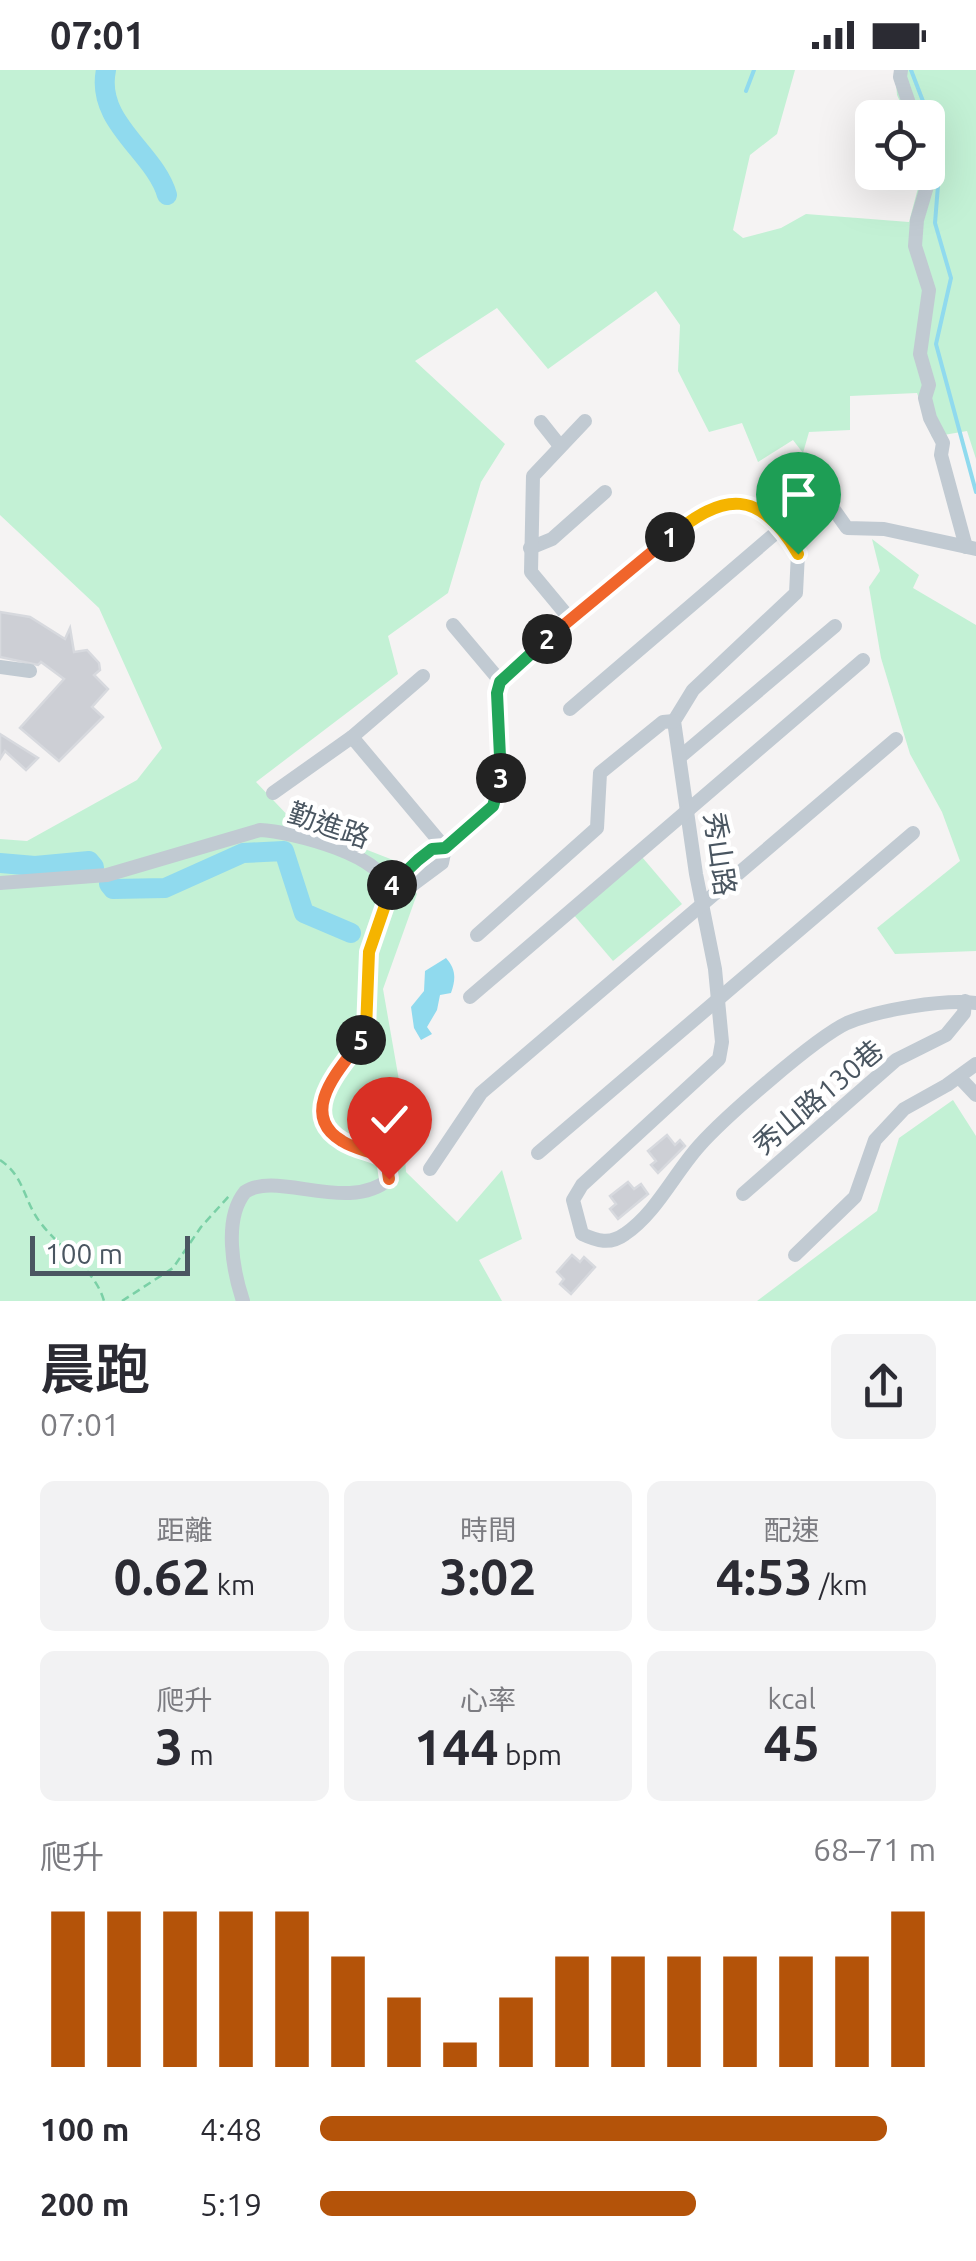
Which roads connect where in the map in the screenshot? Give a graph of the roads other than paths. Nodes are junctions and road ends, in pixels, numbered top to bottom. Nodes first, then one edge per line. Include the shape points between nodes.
1 (902, 70) edge
2 (908, 100) edge
3 (926, 190) edge
4 (585, 421) dead end
5 (541, 422) dead end
6 (560, 446) junction
7 (605, 492) dead end
8 (782, 525) junction
9 (530, 548) junction
10 (971, 548) edge
11 (570, 619) junction
12 (453, 626) dead end
13 (835, 626) dead end
14 (863, 660) dead end
15 (0, 667) edge
16 (30, 671) dead end
17 (423, 676) dead end
18 (500, 682) junction
19 (570, 709) dead end
20 (674, 721) junction
21 (352, 737) junction
22 (896, 740) dead end
23 (680, 757) junction
24 (273, 793) dead end
25 (688, 806) junction
26 (913, 833) dead end
27 (445, 848) junction
28 (0, 883) edge
29 (389, 889) junction
30 (702, 906) junction
31 (478, 935) dead end
32 (470, 997) dead end
33 (718, 1000) junction
34 (970, 1002) edge
35 (976, 1064) edge
36 (959, 1077) junction
37 (976, 1095) edge
38 (538, 1153) dead end
39 (430, 1169) dead end
40 (743, 1194) dead end
41 (795, 1255) dead end
42 (243, 1301) edge

1 - 2 street
3 - 10 street via 914,246 929,290 920,354 929,385 925,398
4 - 6 street
5 - 6 street
6 - 9 street via 533,476
7 - 9 street via 552,538
8 - 10 street via 813,500 827,500 848,528
8 - 11 street via 755,506 724,503 694,516
8 - 19 street
8 - 20 street via 798,554 796,593 693,690
9 - 11 street via 531,572
11 - 18 street
12 - 18 street
13 - 23 street
14 - 25 street
15 - 16 street
17 - 21 street
18 - 27 street via 501,787 493,806
20 - 23 street, 秀山路
20 - 31 street via 663,722 600,773 597,828
21 - 24 street
21 - 27 street
22 - 30 street
23 - 25 street, 秀山路
25 - 30 street, 秀山路
25 - 32 street
26 - 33 street
27 - 29 street via 442,862 411,886
28 - 29 street, 勤進路 via 107,875 260,830 314,840 373,866
29 - 42 street via 369,952 366,1030 324,1094 332,1134 386,1159 389,1179 363,1190 265,1186 245,1192 236,1207 233,1258
30 - 33 street, 秀山路
30 - 39 street via 480,1094
33 - 34 street, 秀山路 via 719,1059 582,1185 574,1200 582,1234 599,1241 626,1234 700,1145 848,1023
33 - 38 street
34 - 40 street, 秀山路130巷 via 946,1035 896,1060
35 - 36 street
36 - 37 street
36 - 41 street via 894,1119 875,1140 855,1197

